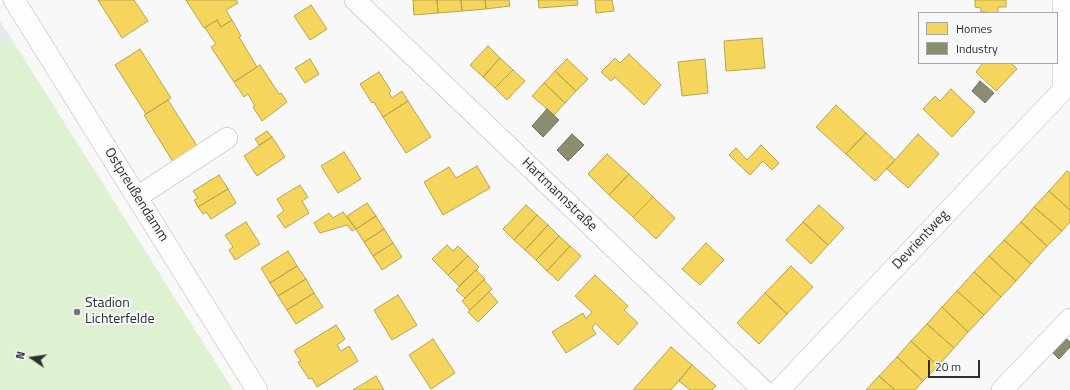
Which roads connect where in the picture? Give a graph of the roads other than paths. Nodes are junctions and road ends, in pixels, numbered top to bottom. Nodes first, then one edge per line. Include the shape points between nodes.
1 (14, 0) edge
2 (355, 0) edge
3 (1063, 0) edge
4 (1066, 93) edge
5 (227, 138) dead end
6 (137, 197) junction
7 (1070, 319) edge
8 (791, 386) edge
9 (257, 390) edge
10 (763, 390) edge
11 (1002, 390) edge

1 - 6 street, Ostpreußendamm
2 - 10 street, Hartmannstraße
3 - 4 street
4 - 8 street, Devrientweg
5 - 6 street
6 - 9 street, Ostpreußendamm
7 - 11 street

